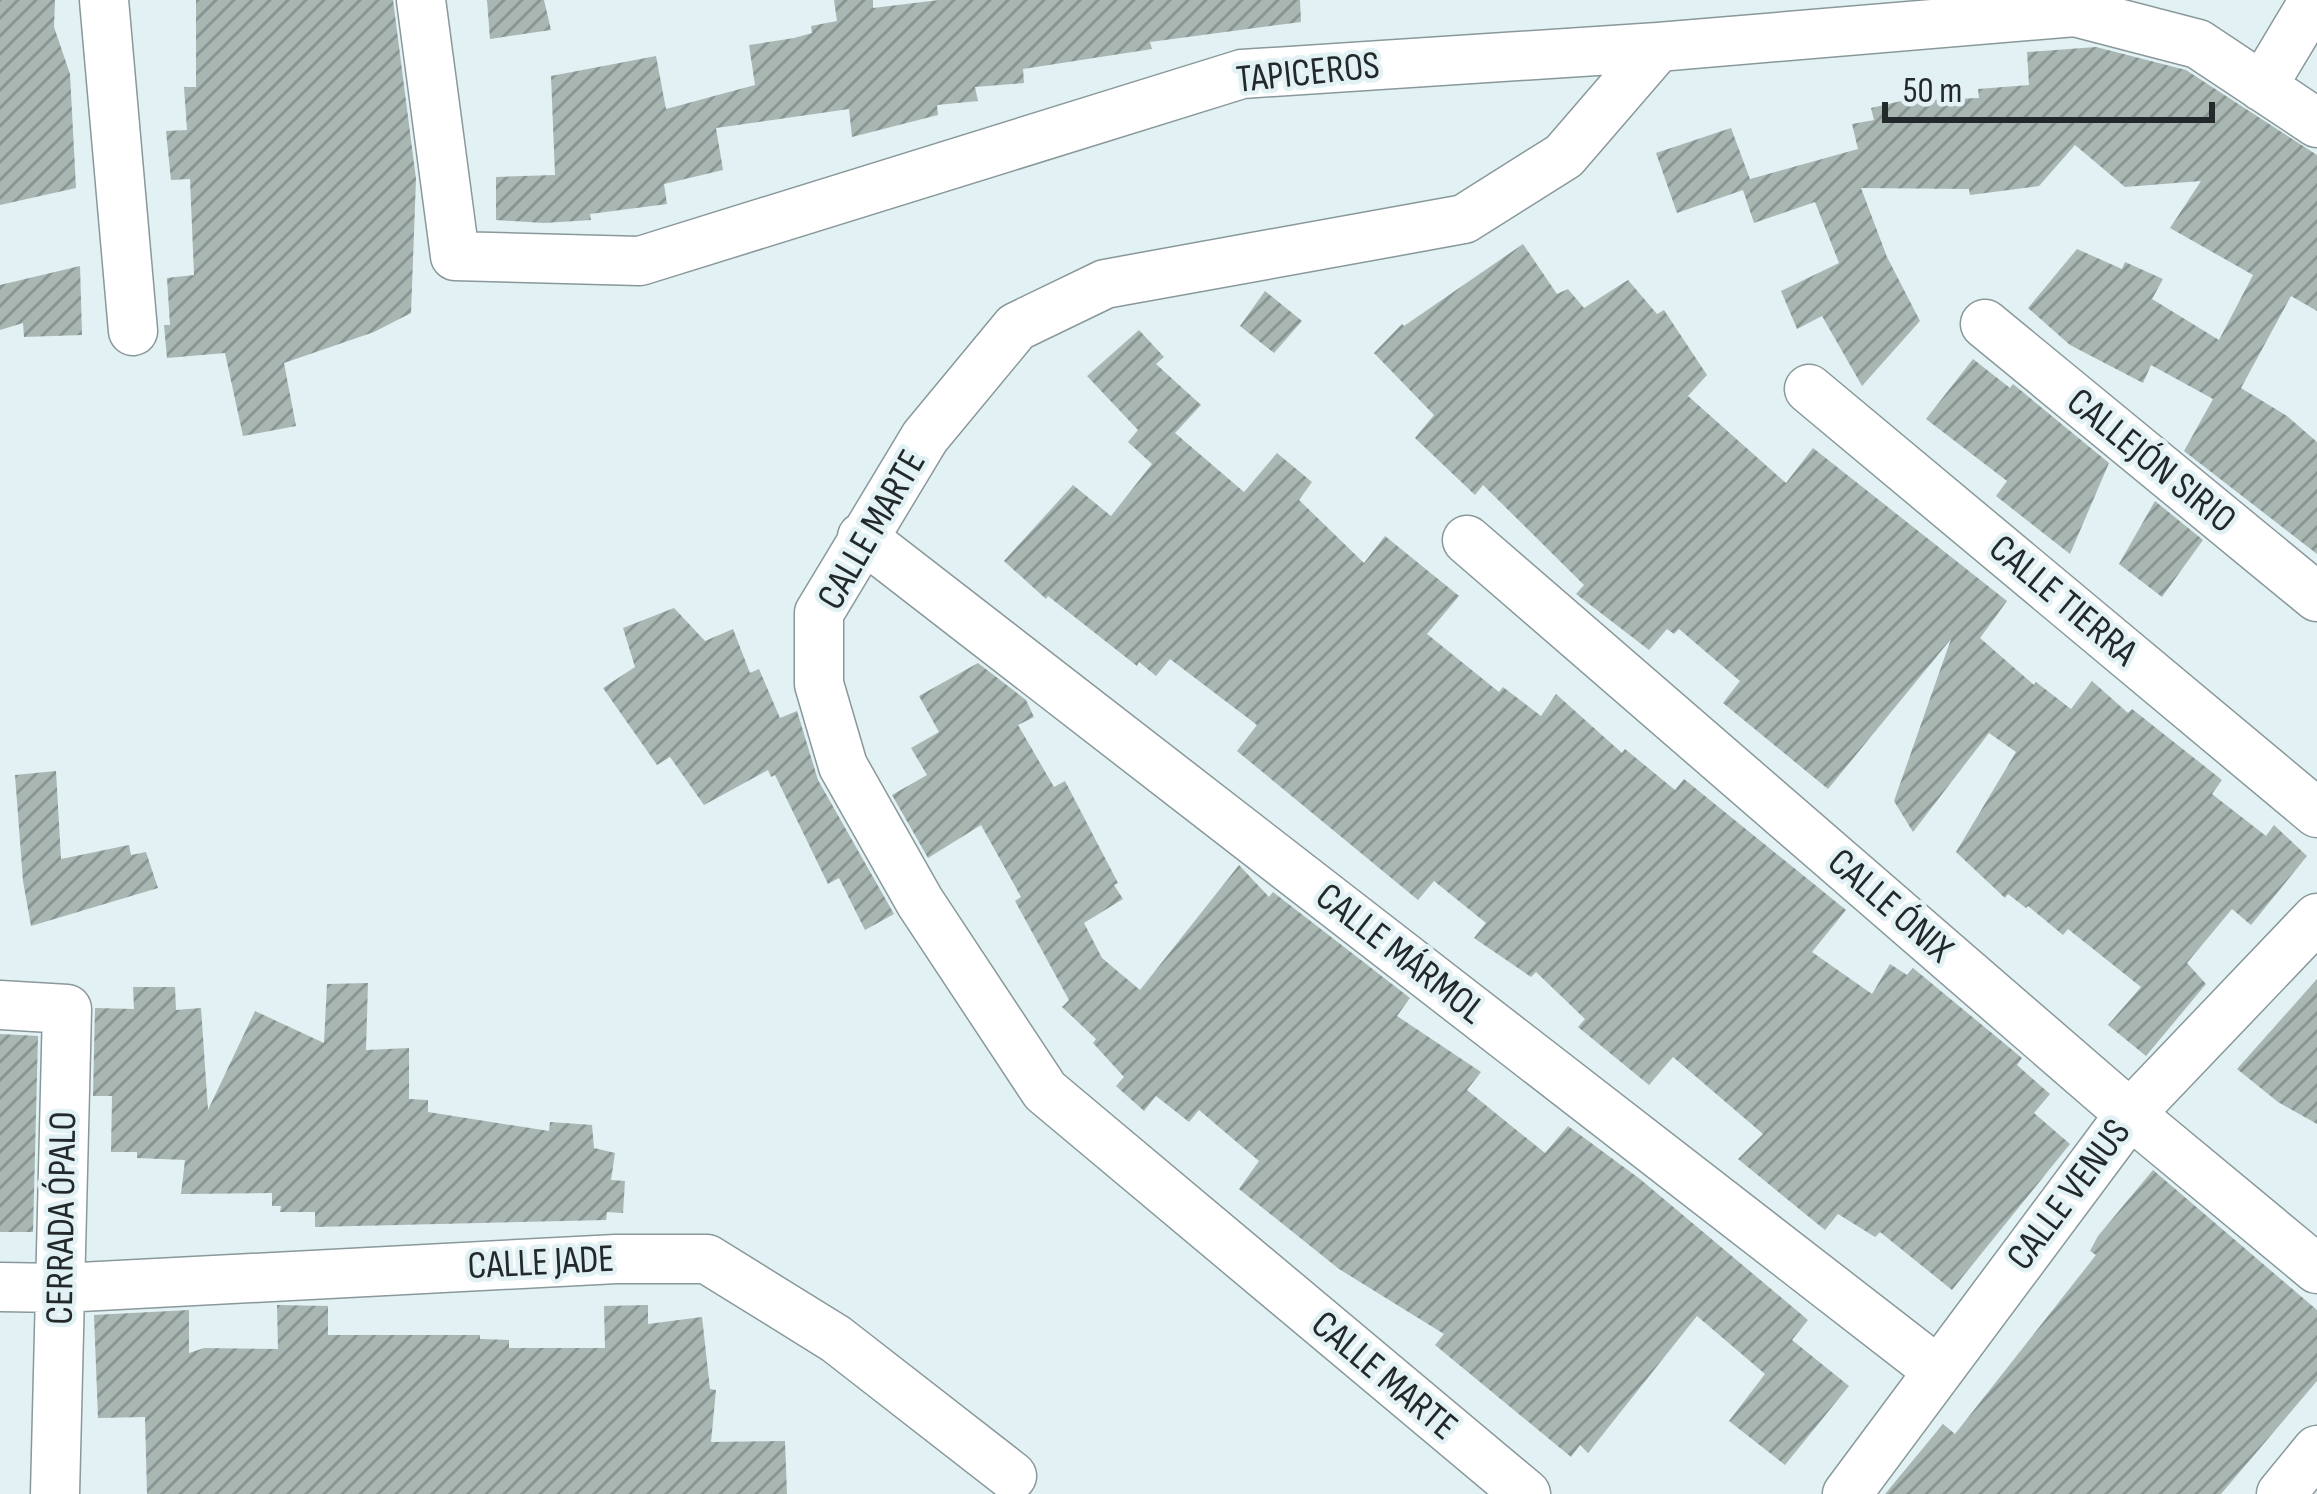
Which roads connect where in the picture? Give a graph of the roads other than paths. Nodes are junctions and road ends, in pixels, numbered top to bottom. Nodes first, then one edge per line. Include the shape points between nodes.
1 (104, 0) edge
2 (421, 0) edge
3 (2307, 6) edge
4 (1658, 47) junction
5 (2262, 87) junction
6 (2317, 123) edge
7 (1985, 324) dead end
8 (133, 331) dead end
9 (1809, 389) dead end
10 (862, 537) junction
11 (1467, 540) dead end
12 (2317, 597) edge
13 (2317, 813) edge
14 (2317, 918) edge
15 (0, 1005) edge
16 (2130, 1114) junction
17 (2317, 1269) edge
18 (0, 1287) edge
19 (61, 1288) junction
20 (1937, 1370) junction
21 (2317, 1450) edge
22 (1012, 1476) dead end
23 (55, 1494) edge
24 (1526, 1494) edge
25 (1847, 1494) edge
26 (2281, 1494) edge

1 - 8 street
2 - 4 street, TAPICEROS via 455,256 640,261 1241,74
3 - 5 street
4 - 5 street, TAPICEROS via 2075,12 2198,44
4 - 10 street, CALLE MARTE via 1564,156 1464,219 1105,284 1016,327 925,437
5 - 6 street, TAPICEROS
7 - 12 street, CALLEJÓN SIRIO
9 - 13 street, CALLE TIERRA
10 - 20 street, CALLE MÁRMOL
10 - 24 street, CALLE MARTE via 819,613 819,684 843,766 920,902 1045,1091
11 - 16 street, CALLE ÓNIX
14 - 16 street, CALLE VENUS
15 - 19 street, CERRADA ÓPALO via 67,1009
16 - 17 street, CALLE ÓNIX
16 - 20 street, CALLE VENUS
18 - 19 street, CALLE JADE
19 - 22 street, CALLE JADE via 707,1259 836,1339
19 - 23 street, CERRADA ÓPALO
20 - 25 street, CALLE VENUS
21 - 26 street

